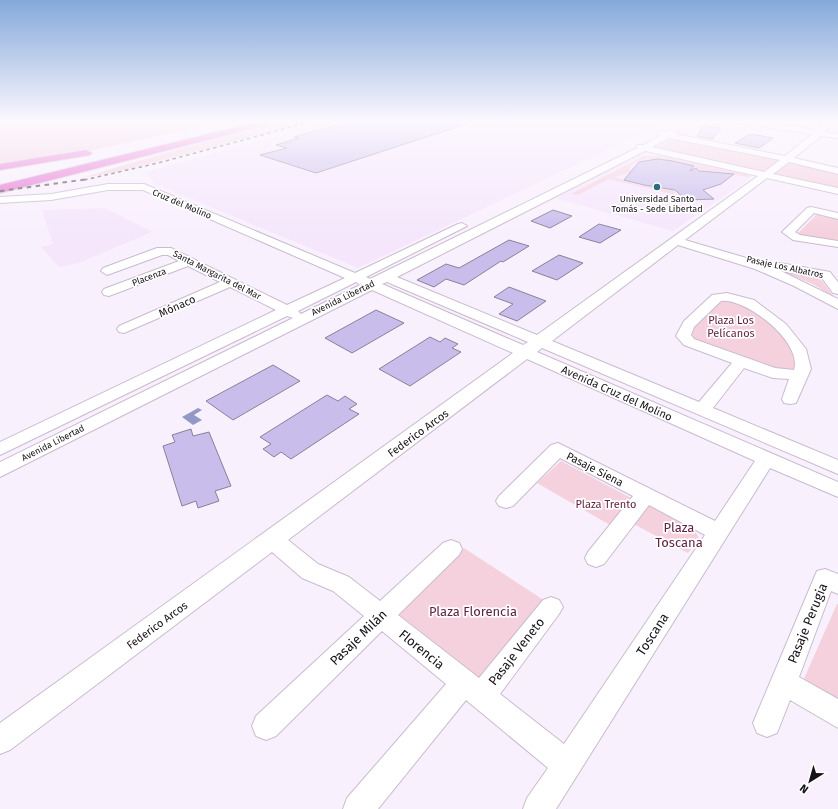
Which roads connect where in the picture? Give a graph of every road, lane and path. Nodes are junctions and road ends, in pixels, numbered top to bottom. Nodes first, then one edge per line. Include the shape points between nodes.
1 (48, 159) edge
2 (107, 159) edge
3 (112, 159) edge
4 (602, 159) edge
5 (622, 159) edge
6 (693, 159) edge
7 (786, 159) edge
8 (790, 159) edge
9 (0, 167) edge
10 (838, 171) edge
11 (765, 174) junction
12 (37, 177) junction
13 (0, 183) edge
14 (0, 189) edge
15 (838, 191) edge
16 (0, 200) edge
17 (488, 214) dead end
18 (838, 216) edge
19 (474, 221) dead end
20 (675, 241) junction
21 (838, 244) edge
22 (725, 255) junction
23 (189, 261) junction
24 (107, 271) dead end
25 (354, 277) junction
26 (386, 277) junction
27 (231, 282) junction
28 (730, 284) dead end
29 (370, 285) junction
30 (838, 290) edge
31 (109, 292) dead end
32 (396, 296) junction
33 (716, 298) junction
34 (838, 304) edge
35 (464, 309) junction
36 (287, 310) junction
37 (302, 318) junction
38 (124, 329) dead end
39 (541, 342) junction
40 (526, 353) junction
41 (741, 362) junction
42 (798, 375) junction
43 (790, 399) dead end
44 (702, 410) junction
45 (74, 414) junction
46 (78, 431) junction
47 (0, 449) edge
48 (766, 459) junction
49 (838, 467) edge
50 (0, 470) edge
51 (838, 490) edge
52 (645, 495) junction
53 (506, 501) dead end
54 (718, 532) junction
55 (273, 540) junction
56 (451, 549) dead end
57 (596, 558) dead end
58 (838, 584) edge
59 (551, 607) dead end
60 (381, 616) junction
61 (783, 682) junction
62 (473, 689) junction
63 (838, 714) edge
64 (766, 723) dead end
65 (266, 726) dead end
66 (0, 740) edge
67 (567, 765) junction
68 (358, 809) edge
69 (538, 809) edge

1 - 9 highway
2 - 12 highway
3 - 12 highway
4 - 17 street
5 - 26 street, Avenida Libertad
6 - 11 street
7 - 11 street, Federico Arcos
8 - 10 street
11 - 15 street
11 - 20 street, Federico Arcos
12 - 13 highway
12 - 14 highway
16 - 25 street, Cruz del Molino via 51,198 108,187 144,188
18 - 21 street via 811,210 788,232 797,238
19 - 25 street, Avenida Libertad
20 - 22 street, Pasaje Los Albatros
20 - 39 street, Federico Arcos
22 - 30 street, Pasaje Los Albatros via 826,275
22 - 34 street, Pasaje Los Albatros via 791,278
23 - 24 street, Santa Margarita del Mar via 171,252 161,251
23 - 27 street, Santa Margarita del Mar
23 - 31 street, Placenza
25 - 29 street, Avenida Cruz del Molino
25 - 36 street, Avenida Libertad
26 - 29 street, Avenida Libertad
26 - 35 street, Avenida Cruz del Molino
27 - 36 street, Santa Margarita del Mar
27 - 38 street, Mónaco
28 - 33 street
29 - 32 street, Avenida Cruz del Molino
29 - 37 street, Avenida Libertad
32 - 35 street, Avenida Cruz del Molino
32 - 40 street, Avenida Cruz del Molino
33 - 41 street via 684,328 683,336 700,347
33 - 42 street via 736,298 751,304 783,328 795,343 802,358 803,369
35 - 39 street, Avenida Cruz del Molino
36 - 37 street, Santa Margarita del Mar
36 - 45 street, Avenida Libertad
37 - 46 street, Avenida Libertad
39 - 40 street, Federico Arcos
39 - 44 street, Avenida Cruz del Molino
40 - 48 street, Avenida Cruz del Molino
40 - 55 street, Federico Arcos
41 - 42 street via 773,373
41 - 44 street
42 - 43 street via 796,390
44 - 49 street, Avenida Cruz del Molino
45 - 46 street
45 - 47 street, Avenida Libertad
46 - 50 street, Avenida Libertad
48 - 51 street, Avenida Cruz del Molino
48 - 54 street, Toscana
52 - 53 street, Pasaje Siena via 558,449
52 - 54 street, Pasaje Siena
52 - 57 street
54 - 67 street, Toscana
55 - 60 street, Florencia via 310,571 341,584
55 - 66 street, Federico Arcos
56 - 60 street, Pasaje Milán
58 - 61 street, Pasaje Perugia via 825,578
59 - 62 street, Pasaje Veneto
60 - 62 street, Florencia
60 - 65 street, Pasaje Milán
61 - 63 street
61 - 64 street, Pasaje Perugia
62 - 67 street, Florencia
62 - 68 street
67 - 69 street, Toscana

